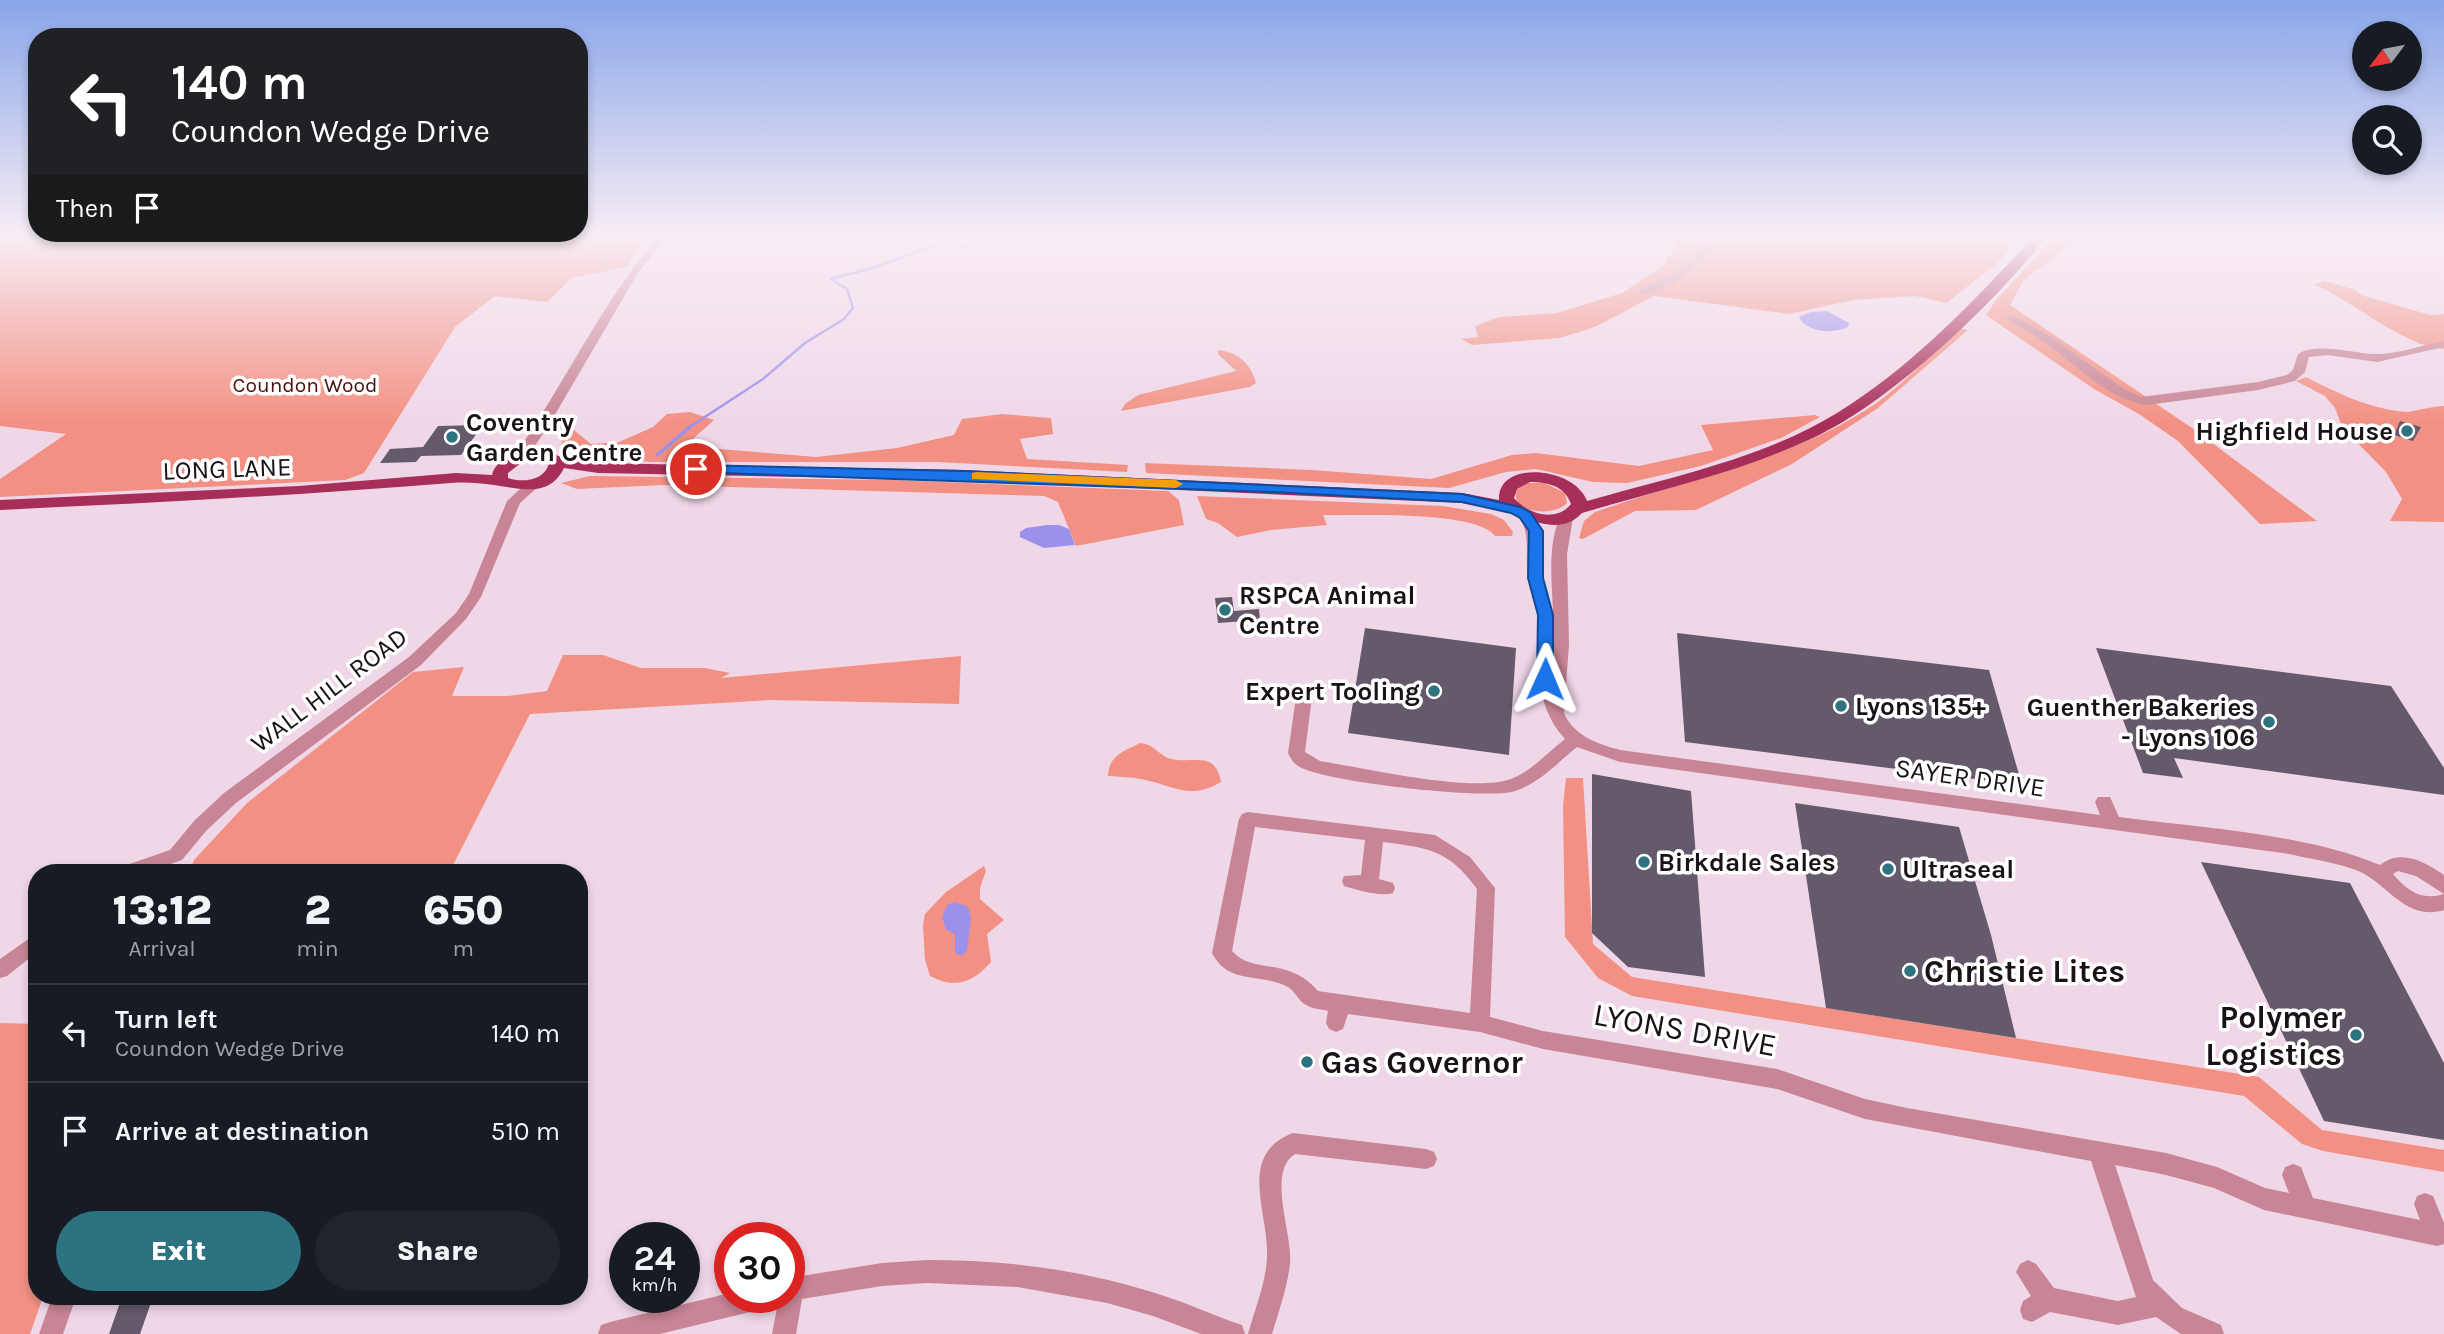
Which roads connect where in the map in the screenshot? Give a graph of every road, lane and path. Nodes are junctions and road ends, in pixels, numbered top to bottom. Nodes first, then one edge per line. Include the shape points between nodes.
1 (618, 298) edge
2 (1982, 298) edge
3 (2013, 318) dead end
4 (2444, 344) edge
5 (544, 423) junction
6 (520, 458) junction
7 (551, 459) junction
8 (598, 468) junction
9 (540, 481) junction
10 (1560, 482) junction
11 (507, 483) junction
12 (1510, 485) junction
13 (1641, 489) junction
14 (1462, 498) junction
15 (0, 505) edge
16 (1520, 512) junction
17 (1571, 513) junction
18 (1304, 697) dead end
19 (1558, 720) junction
20 (1576, 739) junction
21 (2104, 802) dead end
22 (2113, 824) junction
23 (1375, 836) junction
24 (176, 855) junction
25 (150, 864) edge
26 (172, 864) edge
27 (2383, 874) junction
28 (1369, 884) dead end
29 (2444, 887) edge
30 (2444, 902) edge
31 (28, 948) edge
32 (0, 970) edge
33 (1480, 1023) junction
34 (2100, 1153) junction
35 (1426, 1159) dead end
36 (2293, 1175) dead end
37 (2425, 1204) dead end
38 (2305, 1206) junction
39 (2441, 1242) edge
40 (2028, 1272) dead end
41 (805, 1287) edge
42 (61, 1305) edge
43 (2157, 1305) junction
44 (714, 1309) edge
45 (787, 1313) edge
46 (1206, 1330) edge
47 (51, 1334) edge
48 (610, 1334) edge
49 (784, 1334) edge
50 (1233, 1334) edge
51 (1259, 1334) edge
52 (2212, 1334) edge

1 - 5 street
2 - 13 main road via 1911,365 1843,416 1752,458
3 - 4 street via 2120,392 2147,401 2291,378 2299,372 2304,354 2377,358
5 - 6 street
5 - 7 street via 542,447
6 - 7 main road
6 - 11 main road
7 - 8 main road
7 - 9 main road via 555,471
8 - 9 main road, LONG LANE
8 - 14 main road via 964,475
9 - 11 main road, LONG LANE
10 - 12 main road via 1533,477
10 - 13 main road
10 - 17 main road via 1577,493 1580,505
11 - 15 main road, LONG LANE via 456,478 299,491
11 - 24 street, WALL HILL ROAD via 476,594 461,616 415,661 230,798
12 - 14 main road
12 - 16 main road via 1506,498
13 - 17 main road
14 - 16 main road
16 - 17 main road via 1547,520
16 - 19 street, SAYER DRIVE via 1536,531 1535,578 1546,615 1545,679
17 - 19 street via 1558,590 1562,610
18 - 20 street via 1296,753 1317,767 1498,789 1525,778
19 - 20 street, SAYER DRIVE
20 - 22 street, SAYER DRIVE via 1619,756
21 - 22 street
22 - 27 street, SAYER DRIVE via 2289,847
23 - 28 street
23 - 33 street via 1435,842 1460,857 1486,888
23 - 33 street, LYONS DRIVE via 1249,813 1222,953 1227,962 1290,978 1312,999 1338,1014
24 - 25 street
24 - 26 street, WALL HILL ROAD
27 - 29 street via 2394,864 2411,865
27 - 30 street via 2411,900 2433,905
31 - 32 street
33 - 34 street, LYONS DRIVE via 1543,1040 1777,1079 1875,1111
34 - 38 street, LYONS DRIVE via 2166,1164 2217,1178 2264,1199
34 - 43 street via 2143,1287
35 - 51 street via 1293,1143 1280,1151 1270,1192 1279,1255
36 - 38 street
37 - 39 street
38 - 39 street, LYONS DRIVE
40 - 43 street via 2039,1305 2118,1313
41 - 46 street via 881,1273 939,1269 998,1273 1106,1291 1156,1305
42 - 47 street
43 - 52 street via 2176,1319
44 - 48 street
45 - 49 street
46 - 50 street

